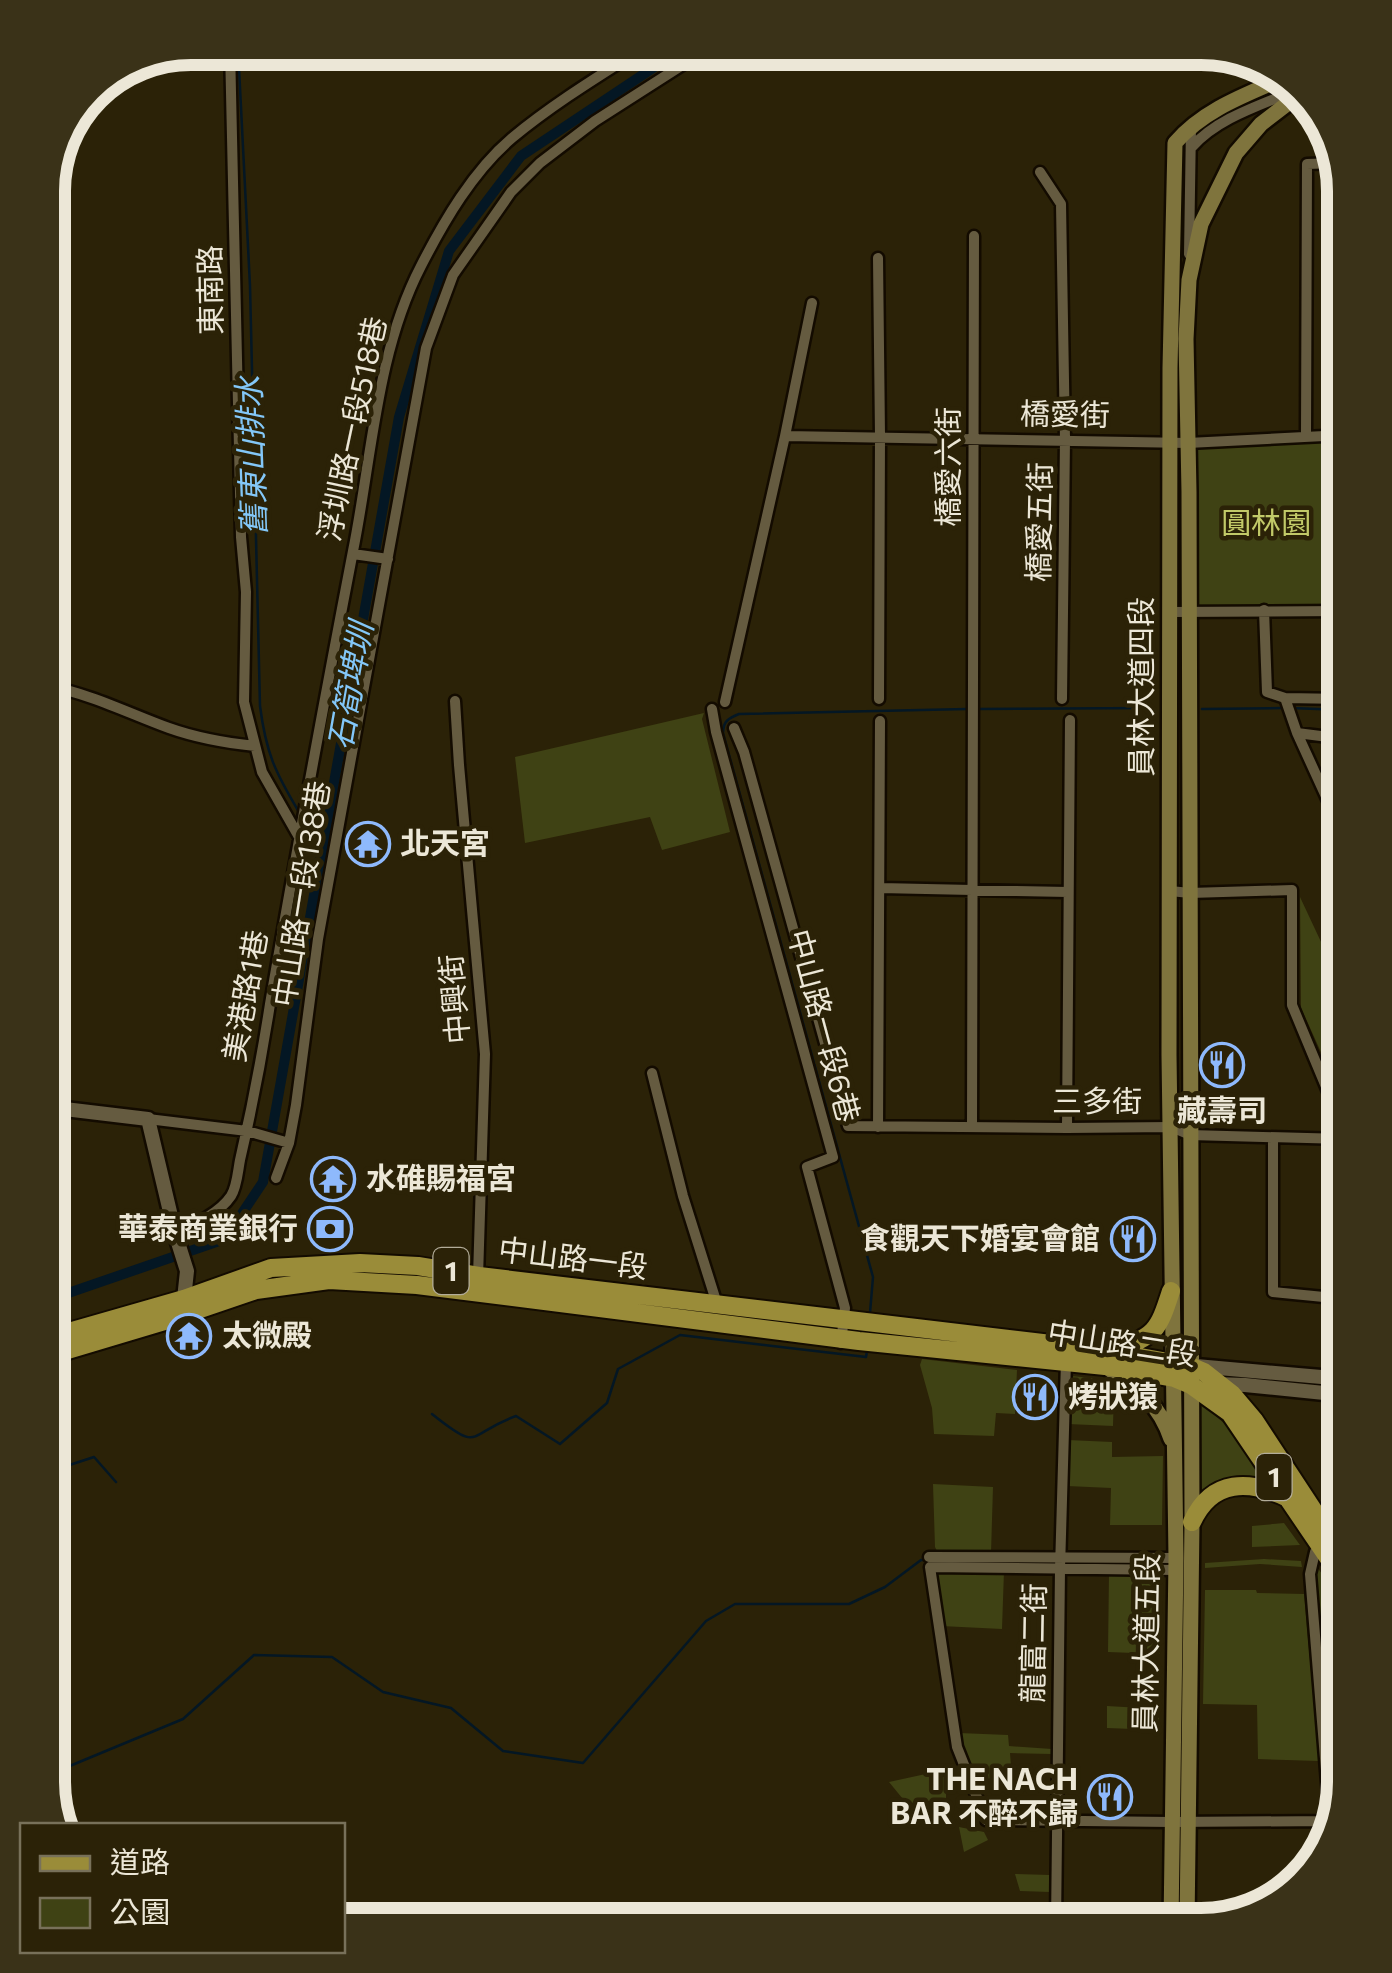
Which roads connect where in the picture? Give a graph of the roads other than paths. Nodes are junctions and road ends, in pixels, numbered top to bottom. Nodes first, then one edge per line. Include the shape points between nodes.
1 (230, 65) edge
2 (617, 65) edge
3 (683, 65) edge
4 (1269, 85) edge
5 (1285, 97) edge
6 (1288, 100) edge
7 (1191, 125) junction
8 (1192, 148) junction
9 (1324, 163) edge
10 (1040, 172) dead end
11 (974, 236) dead end
12 (878, 258) dead end
13 (1189, 280) junction
14 (812, 303) dead end
15 (1306, 435) junction
16 (1327, 435) edge
17 (785, 436) junction
18 (880, 436) junction
19 (1066, 439) junction
20 (974, 440) junction
21 (1180, 442) junction
22 (353, 554) junction
23 (388, 559) junction
24 (1264, 610) junction
25 (1327, 611) edge
26 (1170, 612) junction
27 (1190, 613) junction
28 (65, 690) edge
29 (879, 699) dead end
30 (1062, 699) dead end
31 (1327, 700) edge
32 (456, 702) dead end
33 (725, 702) dead end
34 (1287, 704) junction
35 (712, 709) dead end
36 (1070, 720) dead end
37 (880, 721) dead end
38 (734, 728) dead end
39 (1296, 732) junction
40 (1327, 736) edge
41 (255, 746) junction
42 (1327, 796) edge
43 (302, 823) joint
44 (299, 837) junction
45 (880, 888) junction
46 (974, 890) junction
47 (1170, 891) junction
48 (1068, 892) junction
49 (1190, 892) junction
50 (652, 1074) dead end
51 (1327, 1089) edge
52 (65, 1109) edge
53 (148, 1118) junction
54 (878, 1126) junction
55 (972, 1126) junction
56 (1171, 1126) junction
57 (1067, 1128) junction
58 (246, 1131) junction
59 (1190, 1135) junction
60 (1273, 1138) junction
61 (1327, 1139) edge
62 (289, 1143) junction
63 (276, 1178) dead end
64 (176, 1238) junction
65 (477, 1284) junction
66 (1171, 1291) junction
67 (1327, 1297) edge
68 (184, 1299) junction
69 (716, 1304) junction
70 (165, 1321) junction
71 (65, 1333) edge
72 (850, 1333) junction
73 (892, 1335) junction
74 (65, 1351) edge
75 (1108, 1359) junction
76 (1066, 1361) junction
77 (1182, 1372) junction
78 (1327, 1378) edge
79 (1220, 1384) junction
80 (1327, 1393) edge
81 (1176, 1466) junction
82 (1290, 1499) junction
83 (1192, 1522) junction
84 (1327, 1539) edge
85 (1327, 1544) edge
86 (1327, 1556) edge
87 (1060, 1564) junction
88 (1176, 1564) junction
89 (1327, 1779) edge
90 (1057, 1820) junction
91 (1179, 1822) junction
92 (1318, 1827) edge
93 (1056, 1908) edge
94 (1172, 1908) edge
95 (1186, 1908) edge

1 - 41 street, 東南路 via 244,702
2 - 22 street, 浮圳路一段518巷 via 510,140 460,199 418,270 389,352
3 - 23 street, 中山路一段138巷 via 540,163 510,192 453,274 426,348
4 - 7 main road
5 - 8 street via 1224,122
6 - 13 main road, 員林大道四段 via 1236,153 1200,224
7 - 8 street
7 - 21 main road, 員林大道四段 via 1175,143 1170,368
8 - 13 street
9 - 15 street via 1307,164
10 - 19 street, 橋愛五街 via 1061,204
11 - 20 street, 橋愛六街
12 - 18 street
13 - 21 main road, 員林大道四段
14 - 17 street
15 - 16 street, 橋愛街
15 - 21 street, 橋愛街
17 - 18 street, 橋愛街
17 - 33 street
18 - 20 street, 橋愛街
18 - 29 street
19 - 20 street, 橋愛街
19 - 21 street, 橋愛街
19 - 30 street, 橋愛五街
20 - 46 street, 橋愛六街
21 - 26 main road, 員林大道四段
21 - 27 main road, 員林大道四段
22 - 23 street
22 - 43 street, 浮圳路一段518巷
23 - 62 street, 中山路一段138巷 via 318,939
24 - 25 street
24 - 27 street
24 - 34 street via 1267,692
26 - 27 street
26 - 47 main road, 員林大道四段
27 - 49 main road, 員林大道四段
28 - 41 street via 187,734
31 - 34 street
32 - 65 street, 中興街 via 485,1054
34 - 39 street
35 - 72 street, 中山路一段6巷 via 834,1157 806,1167
36 - 48 street
37 - 45 street
38 - 54 street, 三多街 via 848,1126
39 - 40 street
39 - 42 street
41 - 44 street via 262,772
43 - 44 street, 美港路1巷
44 - 58 street, 美港路1巷
45 - 46 street
45 - 54 street
46 - 48 street
46 - 55 street, 橋愛六街
47 - 49 street
47 - 56 main road, 員林大道四段
48 - 57 street
49 - 51 street via 1292,890 1292,1005
49 - 59 main road, 員林大道四段
50 - 69 street
52 - 53 street
53 - 58 street
53 - 64 street
54 - 55 street, 三多街
55 - 57 street, 三多街
56 - 57 street, 三多街
56 - 59 street, 三多街
56 - 66 main road, 員林大道四段
58 - 62 street
58 - 64 street, 美港路1巷 via 232,1196
59 - 60 street, 三多街
59 - 77 main road, 員林大道四段
60 - 61 street, 三多街
60 - 67 street via 1274,1292
62 - 63 street, 中山路一段138巷
64 - 68 street via 187,1271
65 - 68 main road, 中山路一段 / 1 via 418,1266 360,1263 271,1268
65 - 69 main road, 中山路一段 / 1
65 - 70 main road, 中山路一段 / 1 via 329,1280 256,1290
65 - 72 main road, 中山路一段 / 1
66 - 75 main road via 1154,1331
66 - 77 main road, 員林大道四段
68 - 70 street
68 - 71 main road, 中山路一段 / 1
69 - 72 main road, 中山路一段 / 1
70 - 74 main road, 中山路一段 / 1
72 - 73 main road, 1
73 - 75 main road, 中山路二段 / 1
73 - 76 main road, 中山路二段 / 1
75 - 76 main road, 中山路二段 / 1
75 - 77 main road, 中山路二段 / 1
75 - 81 main road via 1156,1407
76 - 87 street, 龍富二街
77 - 78 street, 中山路二段
77 - 79 main road, 1
77 - 81 main road, 員林大道五段
77 - 82 main road, 1 via 1230,1413
77 - 83 main road, 員林大道五段
79 - 80 street, 中山路二段
79 - 84 main road, 1 via 1254,1420
81 - 88 main road, 員林大道五段
82 - 83 main road via 1234,1486 1210,1498
82 - 85 main road, 1
83 - 91 main road, 員林大道五段
86 - 89 street via 1315,1552 1310,1574
87 - 88 street
87 - 90 street, 龍富二街
87 - 90 street via 929,1562 957,1747 986,1820
88 - 91 main road, 員林大道五段
90 - 91 street
90 - 93 street, 龍富二街
91 - 92 street
91 - 94 main road, 員林大道五段
91 - 95 main road, 員林大道五段

